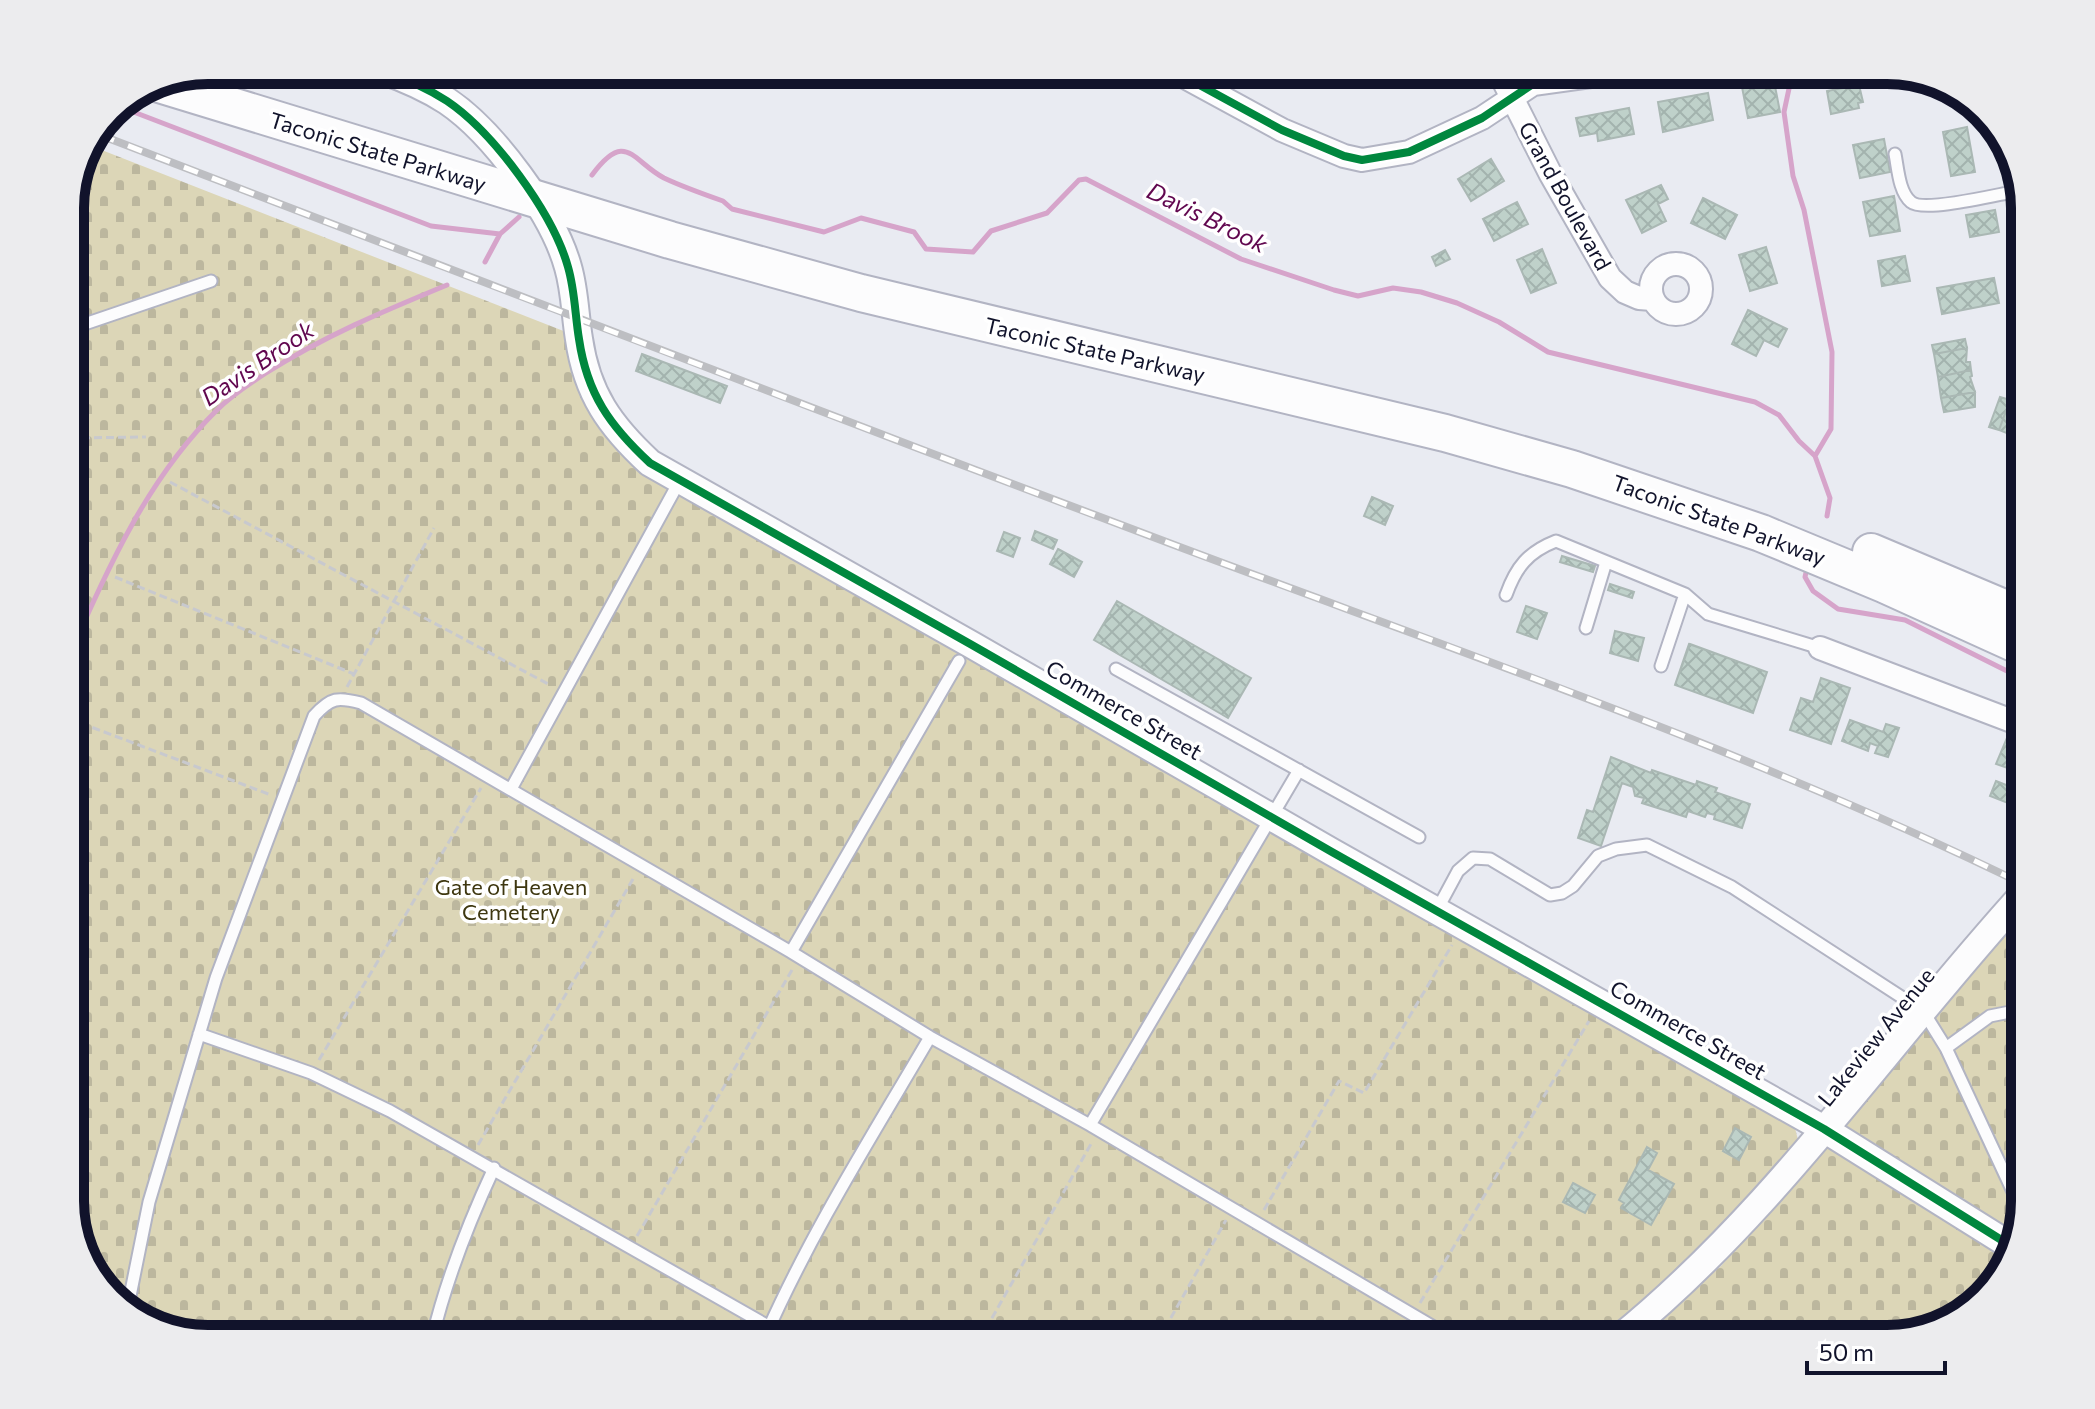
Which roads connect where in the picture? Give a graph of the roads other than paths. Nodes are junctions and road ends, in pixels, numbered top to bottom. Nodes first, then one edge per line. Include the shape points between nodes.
1 (219, 84) edge
2 (416, 84) edge
3 (1209, 84) edge
4 (1505, 84) edge
5 (1533, 84) edge
6 (176, 88) edge
7 (1511, 96) junction
8 (1895, 154) dead end
9 (526, 187) junction
10 (2010, 192) edge
11 (211, 281) dead end
12 (1652, 299) dead end
13 (84, 324) edge
14 (679, 482) junction
15 (1606, 562) junction
16 (1685, 594) junction
17 (1506, 595) dead end
18 (2011, 611) edge
19 (1586, 628) dead end
20 (2011, 642) edge
21 (1820, 648) joint
22 (959, 661) dead end
23 (1661, 666) dead end
24 (1116, 669) dead end
25 (2011, 721) edge
26 (1299, 770) junction
27 (511, 789) junction
28 (1273, 816) junction
29 (1419, 837) dead end
30 (2011, 908) edge
31 (1437, 910) junction
32 (795, 954) junction
33 (1923, 1011) junction
34 (2011, 1012) edge
35 (199, 1034) junction
36 (930, 1037) junction
37 (1946, 1048) junction
38 (1094, 1128) junction
39 (1824, 1129) junction
40 (494, 1168) junction
41 (2011, 1187) edge
42 (2004, 1242) edge
43 (130, 1297) edge
44 (435, 1325) edge
45 (768, 1325) edge
46 (771, 1325) edge
47 (1431, 1325) edge
48 (1635, 1325) edge

1 - 9 highway, Taconic State Parkway
2 - 9 street, Commerce Street via 453,105 489,139
3 - 7 street via 1282,130 1362,160 1409,152 1482,118
4 - 7 street, Grand Boulevard
5 - 7 street
6 - 9 highway, Taconic State Parkway
7 - 12 street, Grand Boulevard via 1610,278 1625,292
8 - 10 lane via 1902,187 1915,205
9 - 14 street, Commerce Street via 564,254 582,355 601,408 624,440
9 - 18 highway, Taconic State Parkway via 1570,448 1822,533
9 - 20 highway, Taconic State Parkway via 861,293 1560,465 1761,533
11 - 13 lane
14 - 27 lane
14 - 28 street, Commerce Street
15 - 16 lane
15 - 17 lane via 1556,541 1515,570
15 - 19 lane
16 - 21 lane via 1708,614
16 - 23 lane
21 - 25 street
22 - 32 lane
24 - 26 lane
26 - 28 lane
26 - 29 lane
27 - 32 lane
27 - 35 lane via 361,703 341,698 325,704 314,716 282,799
28 - 31 street, Commerce Street
28 - 38 lane
30 - 33 street, Lakeview Avenue
31 - 33 lane via 1458,871 1473,858 1490,859 1550,895 1573,886 1598,856 1647,845 1732,887
31 - 39 street, Commerce Street
32 - 36 lane
33 - 37 lane
33 - 39 street, Lakeview Avenue
34 - 37 lane via 1990,1016
35 - 40 lane via 311,1073
35 - 43 lane via 149,1202
36 - 38 lane
36 - 46 lane
37 - 41 lane
38 - 47 lane
39 - 42 street, Commerce Street
39 - 48 street, Lakeview Avenue via 1714,1253
40 - 44 lane via 443,1292
40 - 45 lane

